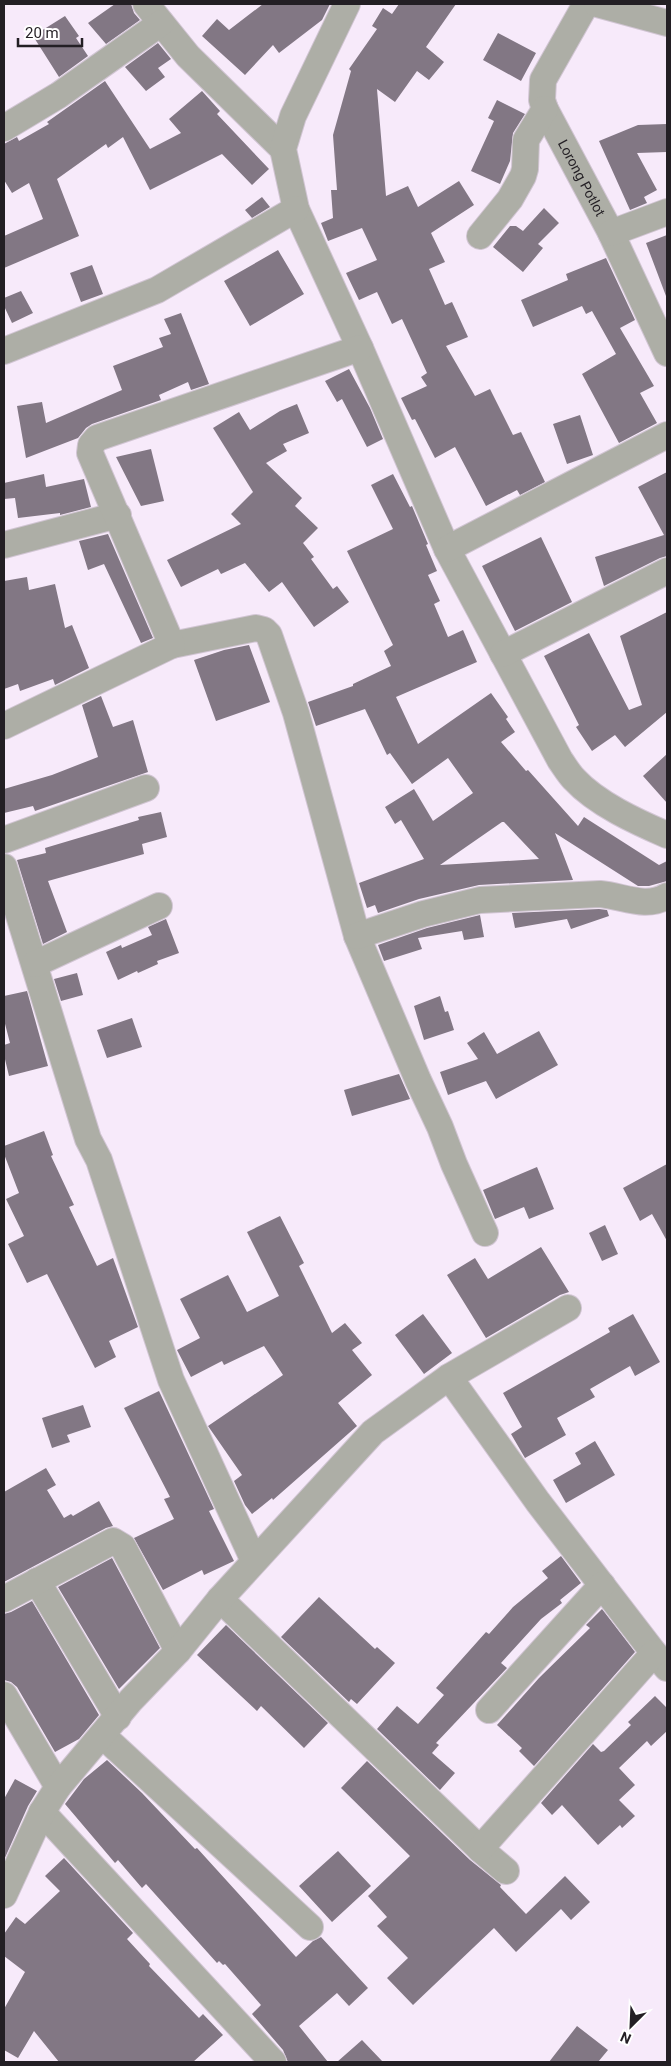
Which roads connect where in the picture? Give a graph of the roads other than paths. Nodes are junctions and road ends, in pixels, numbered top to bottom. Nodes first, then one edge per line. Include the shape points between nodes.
1 (347, 4) edge
2 (586, 4) edge
3 (597, 4) edge
4 (154, 14) edge
5 (667, 24) edge
6 (545, 109) junction
7 (4, 128) edge
8 (284, 149) junction
9 (296, 209) junction
10 (667, 212) edge
11 (611, 233) junction
12 (480, 236) dead end
13 (360, 348) junction
14 (4, 351) edge
15 (667, 353) edge
16 (667, 435) edge
17 (118, 515) junction
18 (4, 545) edge
19 (447, 549) junction
20 (667, 571) edge
21 (172, 645) junction
22 (503, 654) junction
23 (4, 726) edge
24 (146, 788) dead end
25 (667, 835) edge
26 (4, 840) edge
27 (5, 873) edge
28 (667, 896) edge
29 (159, 906) dead end
30 (357, 936) junction
31 (34, 964) junction
32 (485, 1233) dead end
33 (568, 1308) dead end
34 (449, 1377) junction
35 (254, 1562) junction
36 (37, 1581) junction
37 (602, 1585) junction
38 (4, 1598) edge
39 (220, 1599) junction
40 (178, 1651) junction
41 (661, 1661) edge
42 (4, 1695) edge
43 (489, 1710) dead end
44 (110, 1726) junction
45 (58, 1788) junction
46 (42, 1812) junction
47 (480, 1849) junction
48 (506, 1871) dead end
49 (4, 1895) edge
50 (310, 1927) dead end
51 (273, 2062) edge

1 - 8 street via 293,116
2 - 6 street, Lorong Potlot via 544,80 542,100
3 - 5 street
4 - 7 street via 59,95
4 - 8 street via 188,56
6 - 11 street, Lorong Potlot
6 - 12 street via 526,140 523,176 510,199
8 - 9 street
9 - 13 street
9 - 14 street via 157,290
10 - 11 street
11 - 15 street, Lorong Potlot
13 - 17 street via 96,438 90,453
13 - 19 street
16 - 19 street
17 - 18 street
17 - 21 street
19 - 22 street
20 - 22 street
21 - 23 street
21 - 30 street via 256,628 269,635 296,713
22 - 25 street via 574,780 628,818
24 - 26 street
27 - 31 street
28 - 30 street via 645,903 600,894 480,900 423,914
29 - 31 street
30 - 32 street
31 - 35 street via 88,1139 99,1160 171,1380
33 - 34 street
34 - 35 street via 373,1432
34 - 37 street
35 - 39 street
36 - 38 street
36 - 40 street via 113,1541 120,1544
36 - 44 street
37 - 41 street
37 - 43 street
39 - 40 street
39 - 47 street
40 - 44 street
41 - 47 street
42 - 45 street
44 - 45 street
44 - 50 street
45 - 46 street
46 - 49 street
46 - 51 street
47 - 48 street

